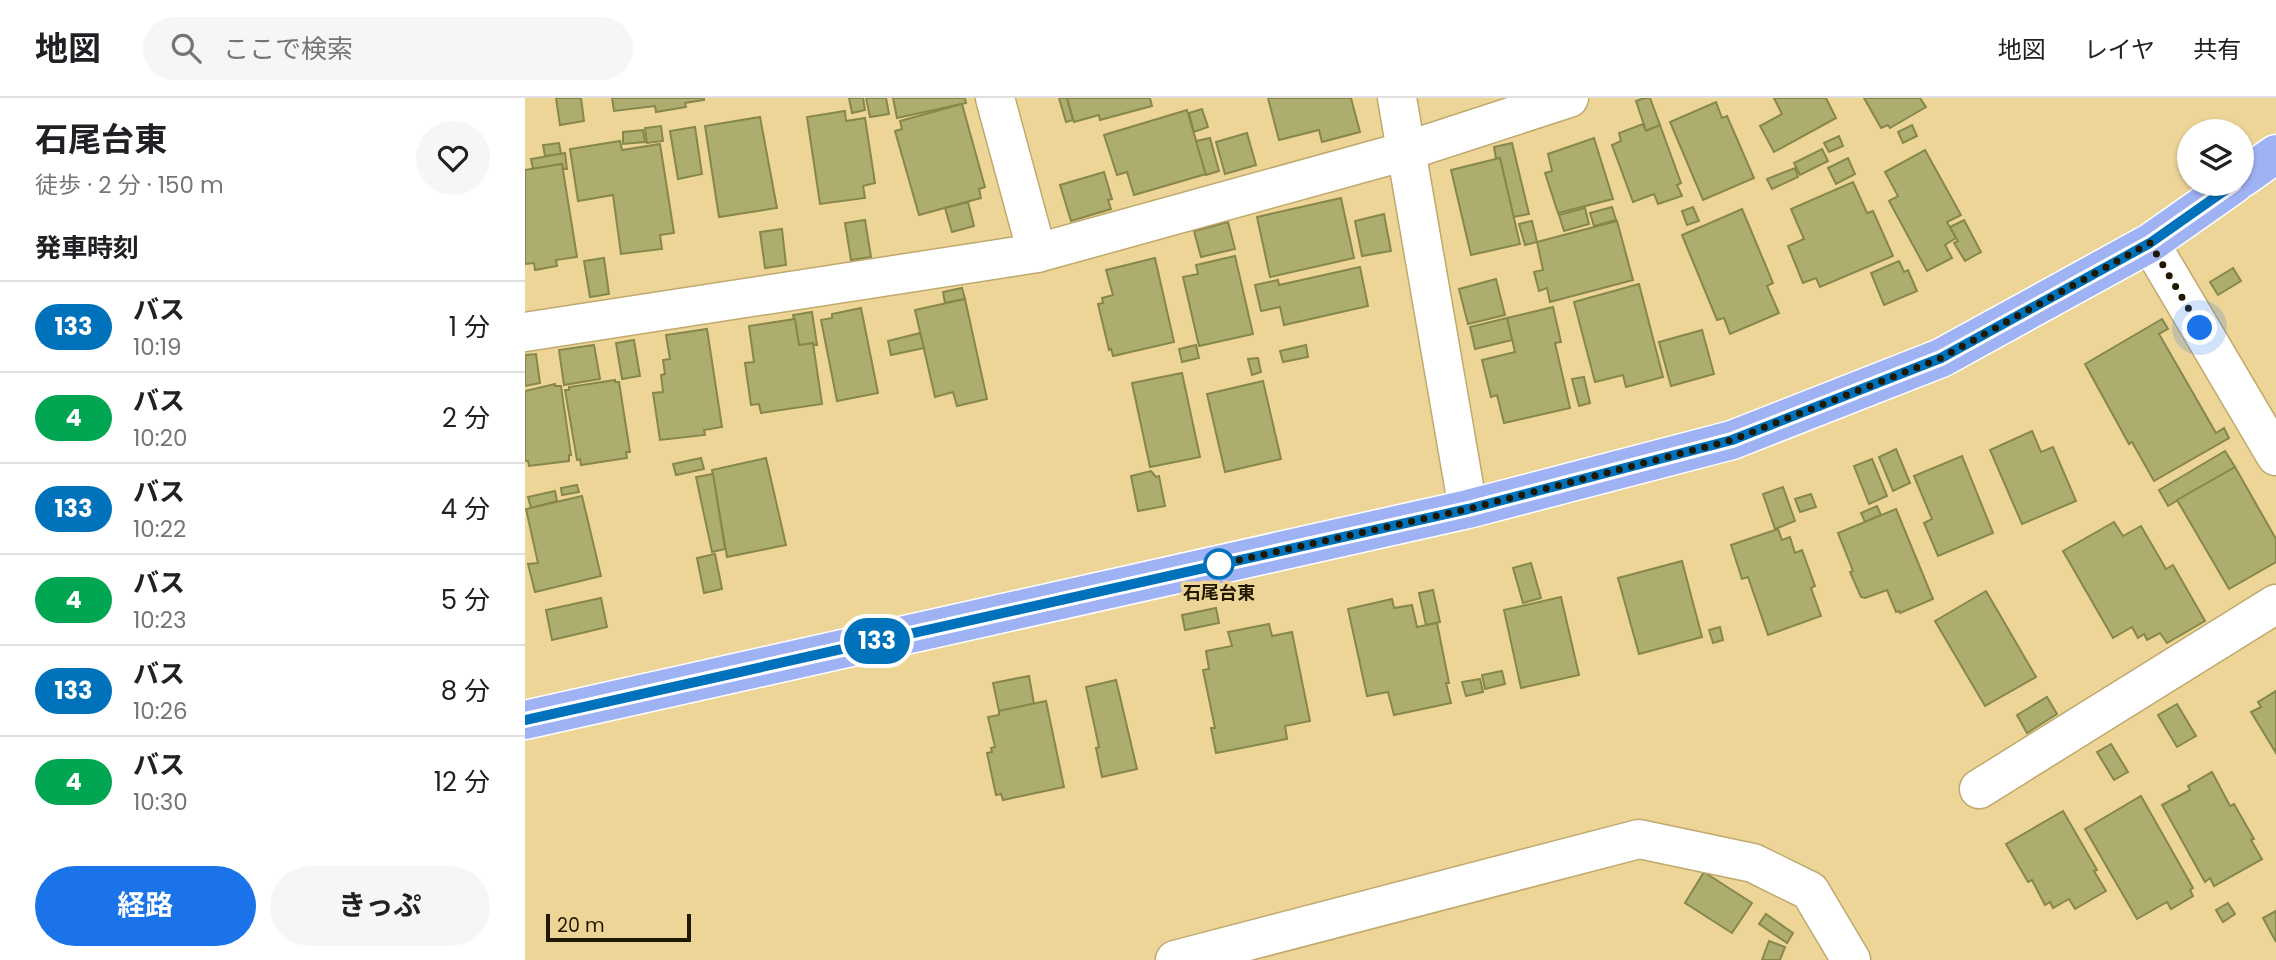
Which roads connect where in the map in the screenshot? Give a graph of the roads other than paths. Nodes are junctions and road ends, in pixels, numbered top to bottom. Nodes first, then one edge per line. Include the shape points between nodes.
1 (995, 98) edge
2 (1397, 98) edge
3 (1569, 98) edge
4 (1406, 151) junction
5 (2276, 154) edge
6 (2254, 170) edge
7 (2217, 196) edge
8 (2150, 243) junction
9 (1037, 253) junction
10 (525, 331) edge
11 (2276, 456) edge
12 (1468, 509) junction
13 (2276, 604) edge
14 (525, 720) edge
15 (1979, 789) dead end
16 (1175, 960) edge
17 (1851, 960) edge

1 - 9 street
2 - 4 street
3 - 4 street
4 - 9 street
4 - 12 street
5 - 6 main road
7 - 8 main road
8 - 11 street
8 - 12 main road via 1941,358 1892,378 1732,440
9 - 10 street
12 - 14 main road
13 - 15 street
16 - 17 street via 1639,839 1753,863 1810,891

